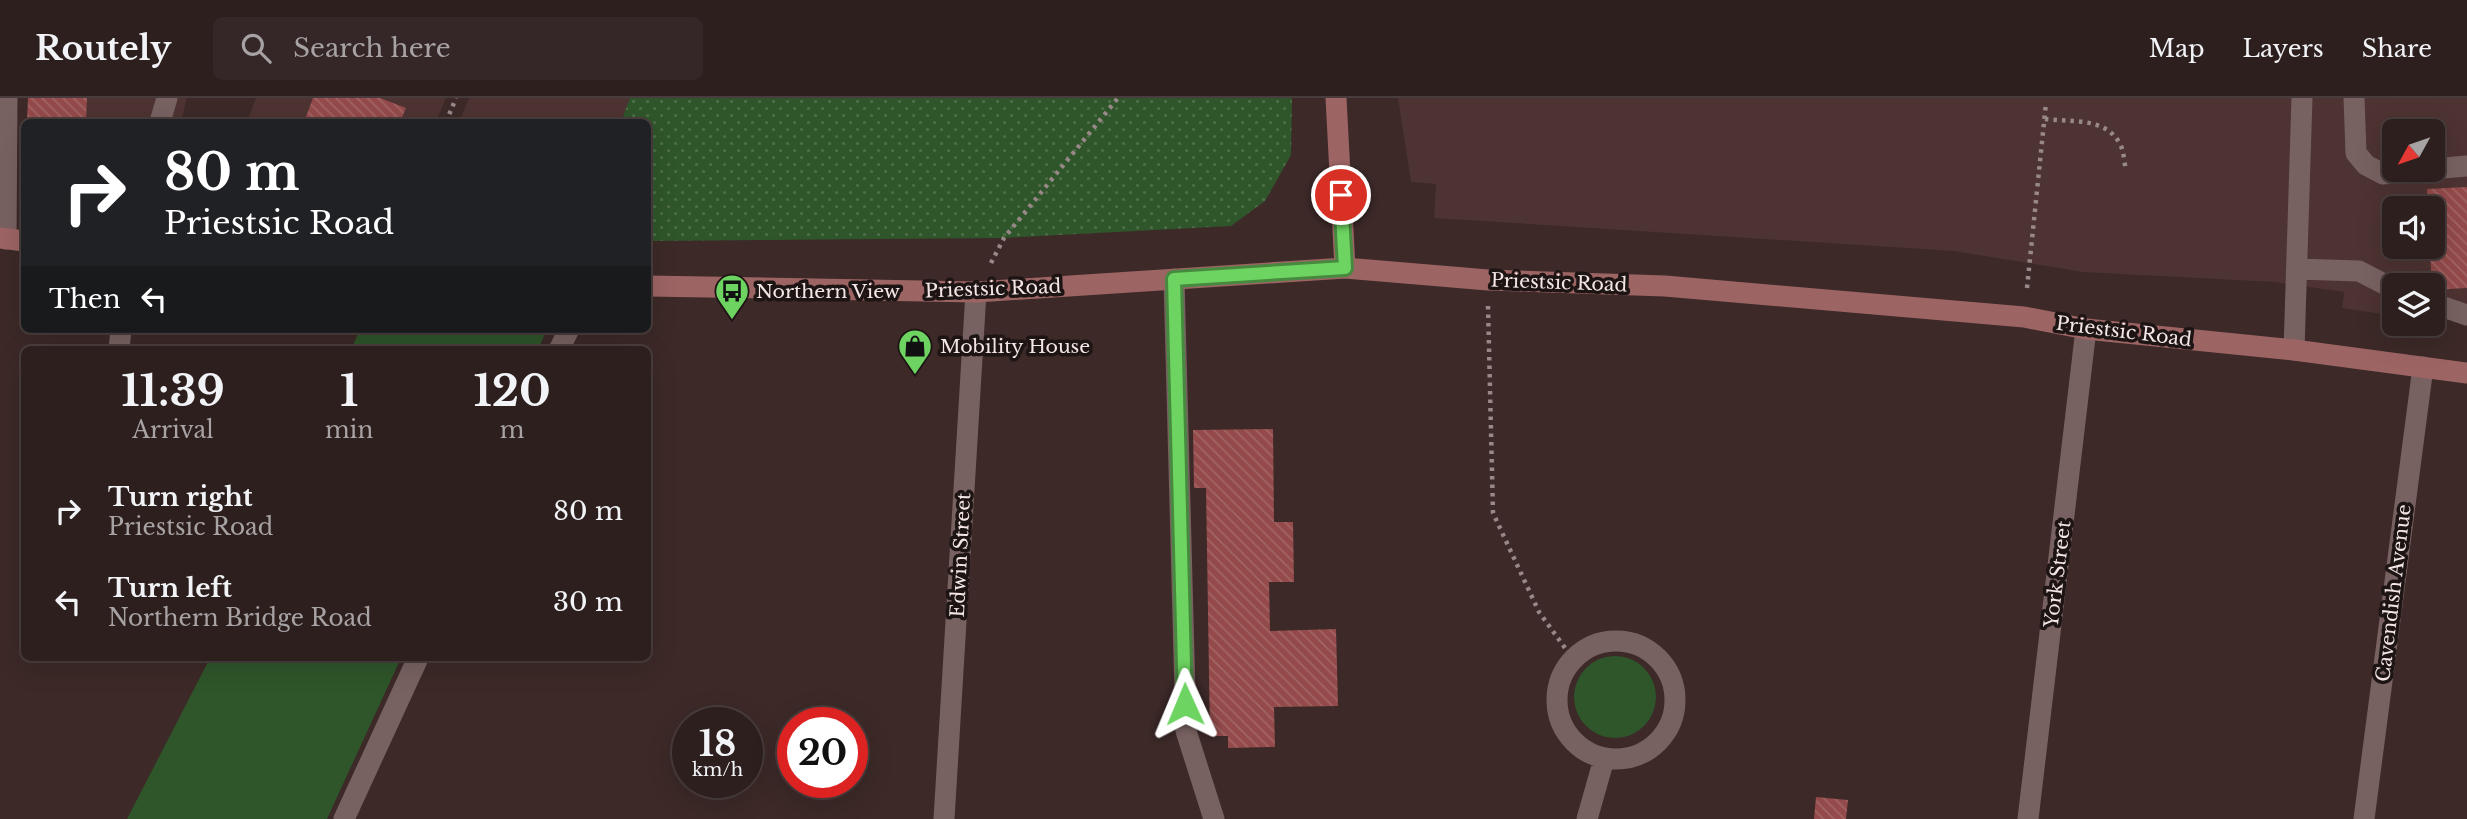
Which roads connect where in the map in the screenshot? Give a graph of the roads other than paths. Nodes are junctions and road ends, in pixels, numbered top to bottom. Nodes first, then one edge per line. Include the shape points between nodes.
1 (7, 98) edge
2 (167, 98) edge
3 (1336, 98) edge
4 (2302, 98) edge
5 (2354, 98) edge
6 (161, 119) edge
7 (2467, 166) edge
8 (2445, 168) edge
9 (2382, 173) edge
10 (10, 239) edge
11 (1345, 268) junction
12 (2297, 269) junction
13 (1174, 279) junction
14 (2382, 283) edge
15 (651, 286) edge
16 (976, 292) junction
17 (2445, 307) edge
18 (2467, 315) edge
19 (2085, 329) junction
20 (2294, 350) junction
21 (2423, 367) junction
22 (2467, 373) edge
23 (417, 661) edge
24 (1604, 759) junction
25 (344, 819) edge
26 (944, 819) edge
27 (1214, 819) edge
28 (1587, 819) edge
29 (2028, 819) edge
30 (2364, 819) edge

1 - 10 street
2 - 6 street
3 - 11 main road
4 - 12 street
5 - 9 street via 2356,153
7 - 8 street
11 - 13 main road, Priestsic Road
11 - 19 main road, Priestsic Road via 1488,280 1665,286 2024,317
12 - 14 street via 2359,271
12 - 20 street
13 - 16 main road, Priestsic Road
13 - 27 street via 1186,731
15 - 16 main road, Priestsic Road
16 - 26 street, Edwin Street
17 - 18 street
19 - 20 main road, Priestsic Road
19 - 29 street, York Street
20 - 21 main road, Priestsic Road
21 - 22 main road, Priestsic Road
21 - 30 street, Cavendish Avenue
23 - 25 street
24 - 24 street via 1645,753 1672,723 1674,682 1649,649 1630,642 1609,640 1589,646 1562,674 1557,691 1560,718 1573,741
24 - 28 street

